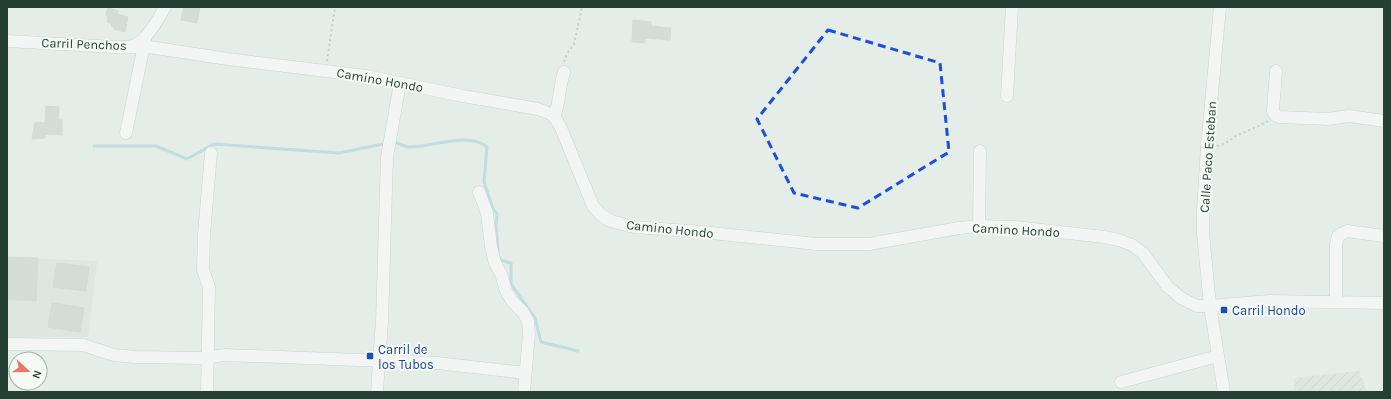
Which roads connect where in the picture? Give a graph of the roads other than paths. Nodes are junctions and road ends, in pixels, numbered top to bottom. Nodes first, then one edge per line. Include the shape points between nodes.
1 (165, 7) edge
2 (1012, 7) edge
3 (1220, 7) edge
4 (7, 41) edge
5 (141, 45) junction
6 (1276, 71) dead end
7 (564, 72) road end
8 (400, 83) junction
9 (1007, 96) dead end
10 (554, 117) junction
11 (1384, 121) edge
12 (126, 133) dead end
13 (980, 151) dead end
14 (211, 153) dead end
15 (479, 192) dead end
16 (979, 226) junction
17 (1384, 236) edge
18 (1336, 302) junction
19 (1384, 303) edge
20 (1210, 306) junction
21 (7, 344) edge
22 (1218, 356) junction
23 (208, 357) junction
24 (379, 361) junction
25 (525, 373) junction
26 (1121, 382) dead end
27 (207, 392) edge
28 (377, 392) edge
29 (524, 392) edge
30 (1224, 392) edge

1 - 5 street
2 - 9 street
3 - 20 street, Calle Paco Esteban via 1203,211
4 - 5 street, Carril Penchos via 115,47
5 - 8 street, Camino Hondo
5 - 12 street
6 - 11 street via 1272,104 1275,115 1328,120 1349,116
7 - 10 street via 559,106
8 - 10 street, Camino Hondo via 538,108
8 - 24 street via 386,157
10 - 16 street, Camino Hondo via 594,206 601,215 620,224 829,244 869,244
13 - 16 street
14 - 23 street via 202,270 209,287
15 - 25 street via 487,213 495,263 506,291 528,320
16 - 20 street, Camino Hondo via 1022,228 1119,240 1143,253 1167,286 1181,298 1197,306
17 - 18 street via 1347,231 1338,236
18 - 19 street, Camino Hondo
18 - 20 street, Camino Hondo via 1269,301
20 - 22 street, Calle Paco Esteban
21 - 23 street via 83,346 114,355
22 - 26 street
22 - 30 street, Calle Paco Esteban
23 - 24 street via 226,355
23 - 27 street
24 - 25 street via 437,363
24 - 28 street
25 - 29 street

